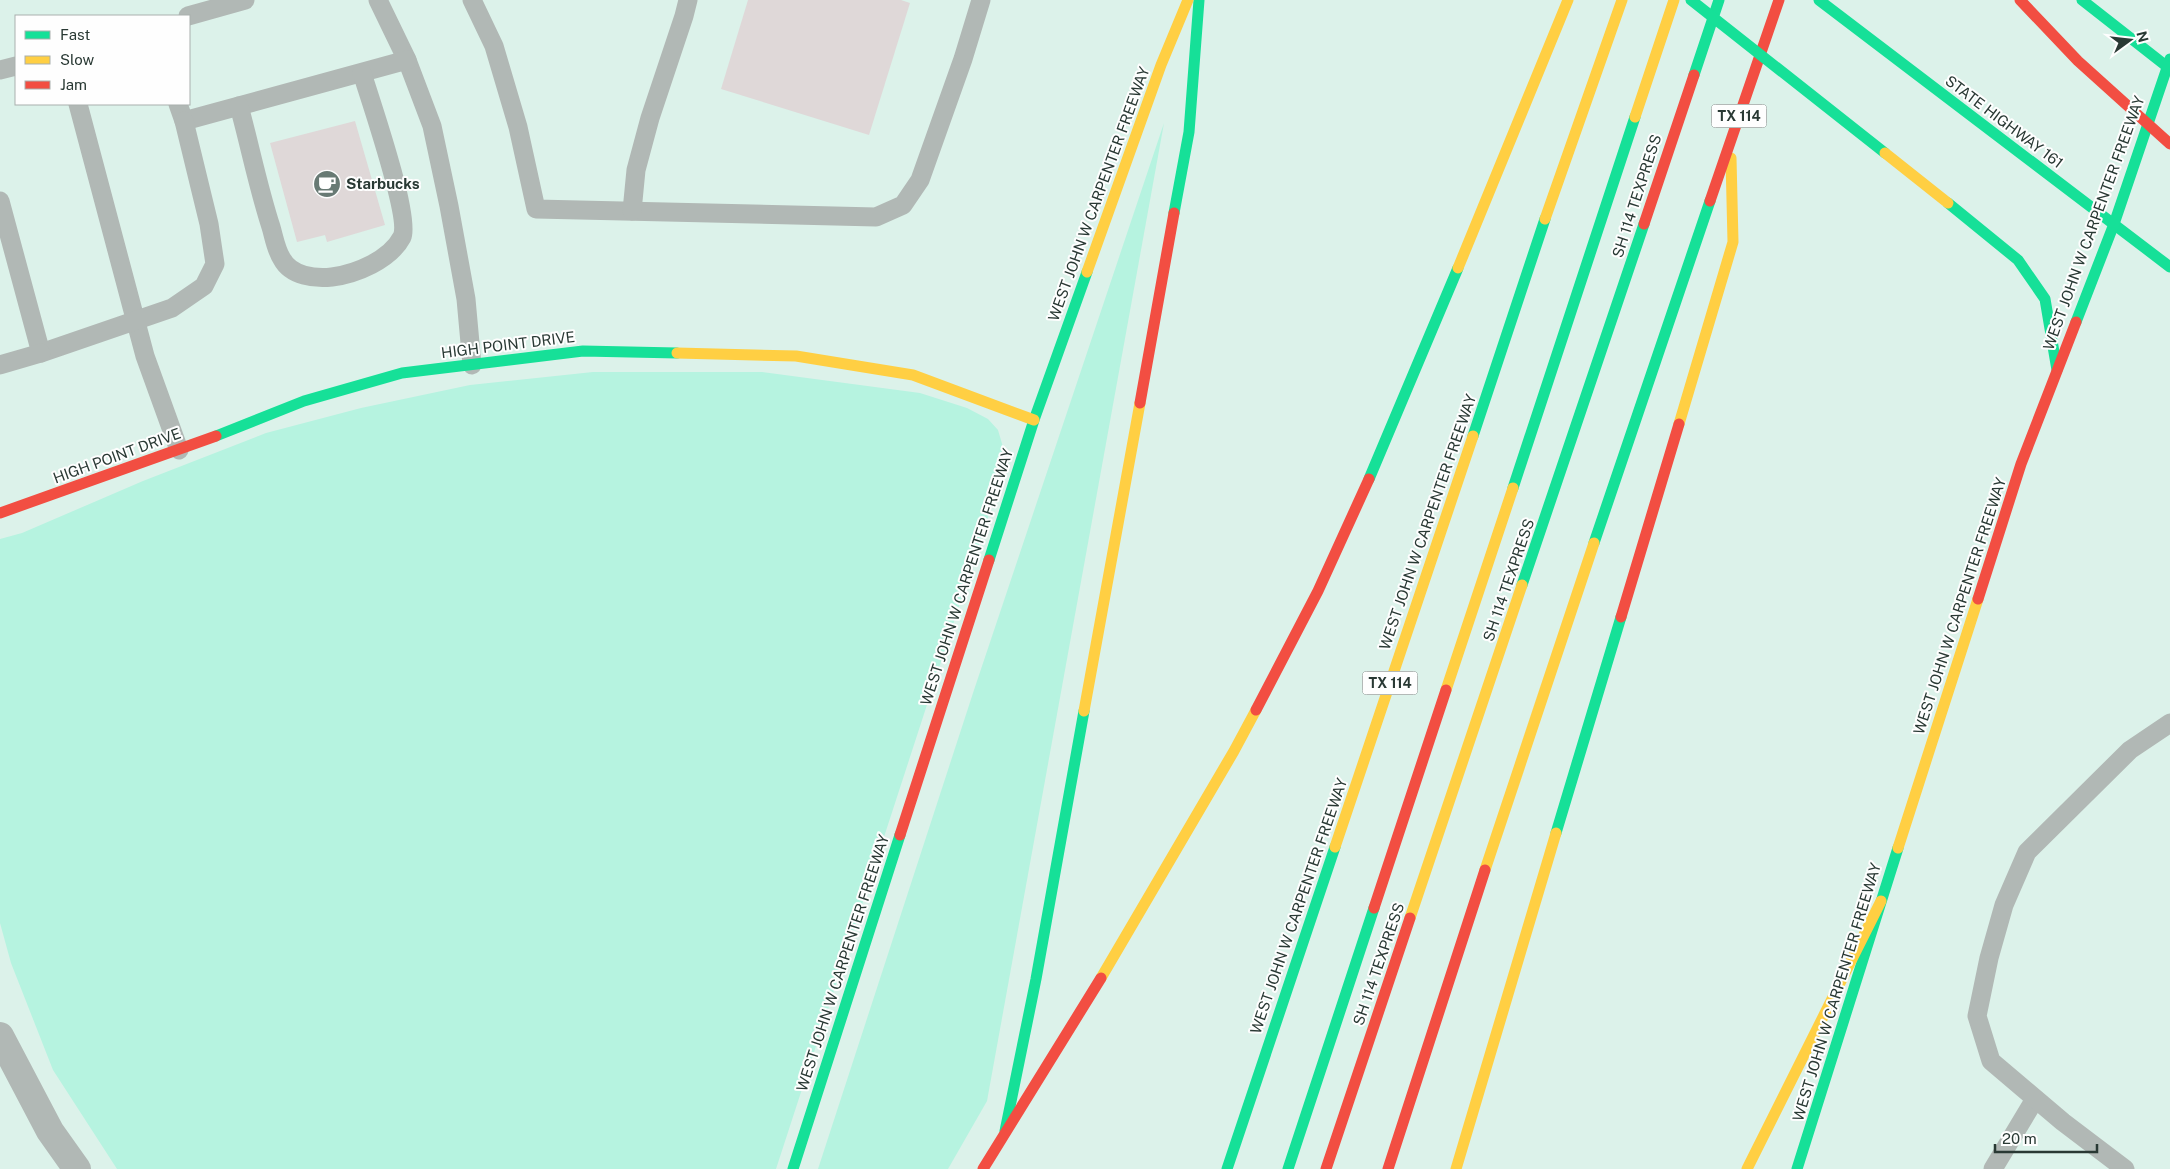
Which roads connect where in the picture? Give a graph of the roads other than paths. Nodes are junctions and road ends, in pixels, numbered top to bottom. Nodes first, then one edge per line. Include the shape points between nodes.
1 (245, 0) edge
2 (378, 0) edge
3 (472, 0) edge
4 (688, 0) edge
5 (981, 0) edge
6 (1188, 0) edge
7 (1199, 0) edge
8 (1568, 0) edge
9 (1622, 0) edge
10 (1674, 0) edge
11 (1691, 0) edge
12 (1719, 0) edge
13 (1779, 0) edge
14 (1819, 0) edge
15 (2020, 0) edge
16 (2082, 0) edge
17 (190, 15) edge
18 (2170, 59) edge
19 (407, 60) junction
20 (15, 66) edge
21 (2170, 69) edge
22 (0, 70) edge
23 (362, 73) junction
24 (78, 105) edge
25 (239, 106) junction
26 (181, 113) edge
27 (1731, 137) junction
28 (2170, 144) edge
29 (0, 201) edge
30 (632, 211) junction
31 (2114, 224) junction
32 (2170, 267) edge
33 (136, 322) junction
34 (40, 352) junction
35 (472, 364) junction
36 (0, 365) edge
37 (2057, 370) junction
38 (1034, 420) junction
39 (180, 450) junction
40 (0, 513) edge
41 (2170, 723) edge
42 (1881, 900) junction
43 (0, 1036) edge
44 (2035, 1099) junction
45 (77, 1169) edge
46 (793, 1169) edge
47 (983, 1169) edge
48 (998, 1169) edge
49 (1227, 1169) edge
50 (1288, 1169) edge
51 (1326, 1169) edge
52 (1388, 1169) edge
53 (1456, 1169) edge
54 (1747, 1169) edge
55 (1797, 1169) edge
56 (1993, 1169) edge
57 (2125, 1169) edge

1 - 17 lane
2 - 19 lane
3 - 30 lane via 494,46 518,128 536,209
4 - 30 lane via 636,170
5 - 30 lane via 920,180 903,205 876,217
6 - 38 main road, WEST JOHN W CARPENTER FREEWAY via 1161,65
7 - 48 main road via 1189,132 1036,980
8 - 47 main road, bridge via 1388,437 1318,591 1234,751 1101,978
9 - 49 main road, WEST JOHN W CARPENTER FREEWAY / TX 114 via 1553,196
10 - 50 main road, SH 114 TEXPRESS
11 - 37 main road, bridge via 2018,260 2045,299
12 - 51 main road, SH 114 TEXPRESS
13 - 27 main road, TX 114
14 - 31 main road, STATE HIGHWAY 161
15 - 28 main road, bridge via 2078,60
16 - 21 main road, bridge
18 - 31 main road, WEST JOHN W CARPENTER FREEWAY
19 - 23 lane
19 - 35 lane via 432,126 466,299
20 - 22 lane
23 - 25 lane
23 - 25 lane via 404,222 402,236 395,246 369,267 344,276 319,279 298,274 282,260
24 - 33 lane
25 - 26 lane
26 - 33 lane via 209,224 215,264 204,286 172,308
27 - 52 main road, TX 114 via 1498,830
27 - 53 main road via 1733,242
29 - 34 lane
31 - 32 main road, STATE HIGHWAY 161
31 - 37 main road, WEST JOHN W CARPENTER FREEWAY
33 - 34 lane
33 - 39 lane via 145,356
34 - 36 lane
35 - 38 main road, HIGH POINT DRIVE via 583,351 796,356 913,375
35 - 39 main road, HIGH POINT DRIVE via 402,373 304,401
37 - 42 main road, WEST JOHN W CARPENTER FREEWAY via 2021,464
38 - 46 main road, WEST JOHN W CARPENTER FREEWAY
39 - 40 main road, HIGH POINT DRIVE
41 - 44 lane via 2130,750 2026,852 2004,905 1977,1016 1991,1061
42 - 54 main road
42 - 55 main road, WEST JOHN W CARPENTER FREEWAY
43 - 45 street via 50,1130
44 - 56 lane
44 - 57 lane

